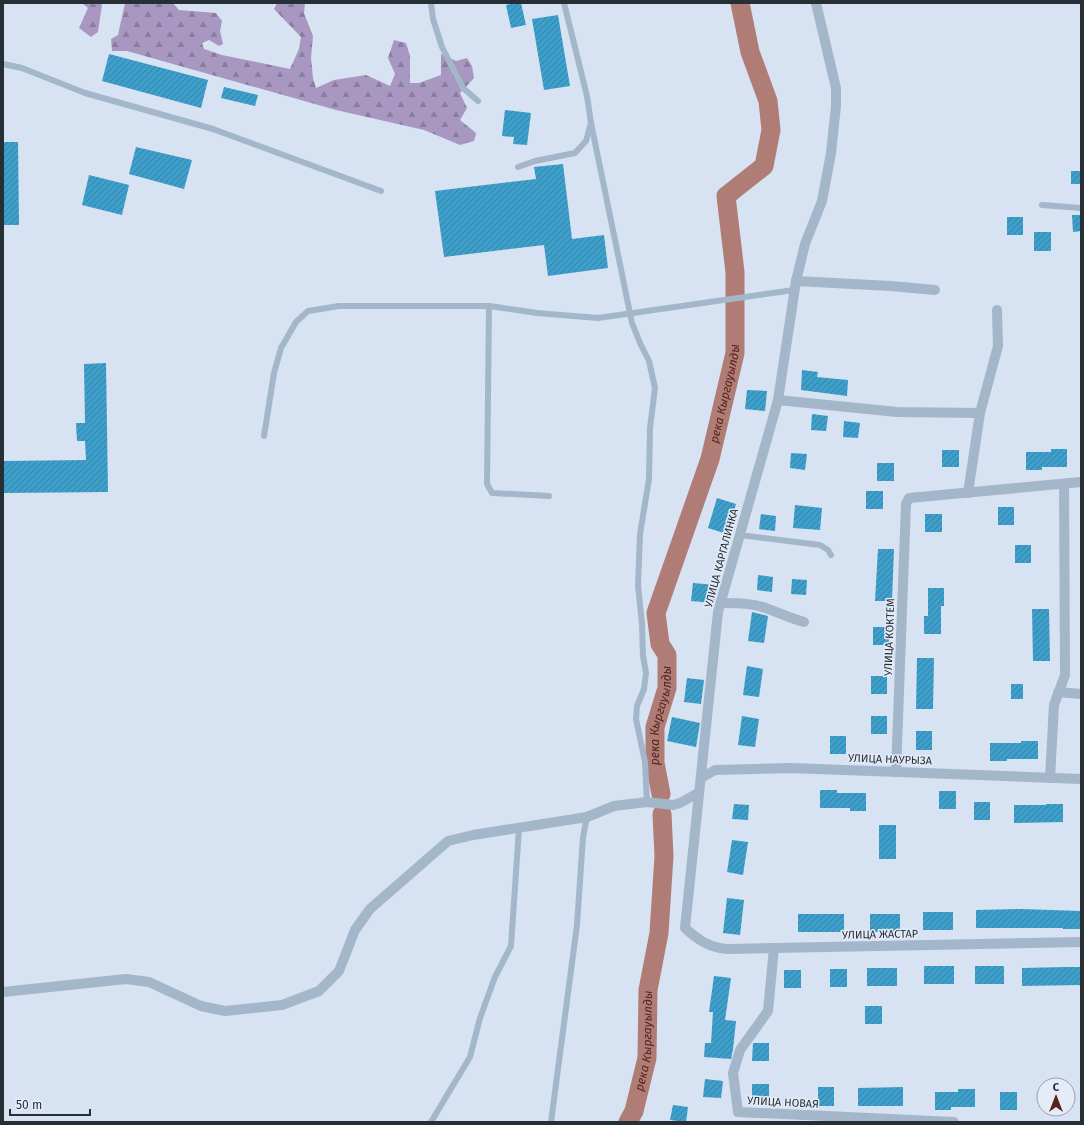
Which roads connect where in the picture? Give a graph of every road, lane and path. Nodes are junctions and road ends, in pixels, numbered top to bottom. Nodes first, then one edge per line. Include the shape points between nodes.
1 (431, 3) edge
2 (564, 3) edge
3 (816, 3) edge
4 (3, 64) edge
5 (478, 101) dead end
6 (591, 123) junction
7 (518, 167) dead end
8 (381, 192) dead end
9 (1042, 206) dead end
10 (1081, 208) edge
11 (795, 285) junction
12 (935, 290) dead end
13 (489, 306) junction
14 (997, 310) dead end
15 (630, 314) junction
16 (778, 400) junction
17 (980, 413) junction
18 (264, 436) dead end
19 (1081, 482) edge
20 (1064, 484) junction
21 (968, 493) junction
22 (549, 496) dead end
23 (740, 535) junction
24 (831, 555) dead end
25 (721, 603) junction
26 (804, 622) dead end
27 (1058, 692) junction
28 (1081, 694) edge
29 (896, 772) junction
30 (701, 778) junction
31 (1050, 778) junction
32 (1081, 779) edge
33 (698, 793) junction
34 (647, 802) junction
35 (587, 817) junction
36 (519, 828) junction
37 (685, 928) joint
38 (1081, 942) edge
39 (774, 948) junction
40 (3, 992) edge
41 (431, 1122) edge
42 (550, 1122) edge
43 (954, 1122) edge

1 - 5 lane via 442,47 463,88
2 - 6 lane via 587,96
3 - 11 street, УЛИЦА КАРГАЛИНКА via 836,88 836,106 822,201 805,244
4 - 8 lane via 22,68 85,93 213,129
6 - 7 lane via 586,141 575,152 535,160
6 - 15 lane
9 - 10 lane
11 - 12 street via 891,286
11 - 15 lane
11 - 16 street, УЛИЦА КАРГАЛИНКА
13 - 15 lane via 598,318
13 - 18 lane via 338,306 308,311 296,322 281,348 274,373
13 - 22 lane via 487,484 492,493
14 - 17 street via 998,346
15 - 34 lane via 649,361 655,388 650,428 649,479 640,534 638,585 646,673 644,689 636,706 636,719 645,762
16 - 17 street via 897,412
16 - 23 street, УЛИЦА КАРГАЛИНКА
17 - 21 street
19 - 20 street
20 - 21 street
20 - 27 street via 1065,675
21 - 29 street, УЛИЦА КОКТЕМ via 909,498 906,504
23 - 24 lane via 820,545
23 - 25 street, УЛИЦА КАРГАЛИНКА
25 - 26 street via 747,603
25 - 30 street, УЛИЦА КАРГАЛИНКА
27 - 28 street
27 - 31 street via 1054,705
29 - 30 street, УЛИЦА НАУРЫЗА via 791,768 715,770
29 - 31 street, УЛИЦА НАУРЫЗА
30 - 33 street, УЛИЦА КАРГАЛИНКА
31 - 32 street, УЛИЦА НАУРЫЗА
33 - 34 street via 673,805
33 - 37 street, УЛИЦА КАРГАЛИНКА
34 - 35 street via 614,806
35 - 36 street
35 - 42 lane via 583,836 576,933
36 - 40 street via 473,835 448,842 370,909 355,930 339,971 319,991 282,1005 224,1011 201,1006 149,982 126,979
36 - 41 lane via 511,946 495,977 480,1018 470,1057
37 - 39 street, УЛИЦА ЖАСТАР via 696,938 719,948
38 - 39 street, УЛИЦА ЖАСТАР
39 - 43 street, УЛИЦА НОВАЯ via 768,1011 740,1050 733,1073 738,1112

